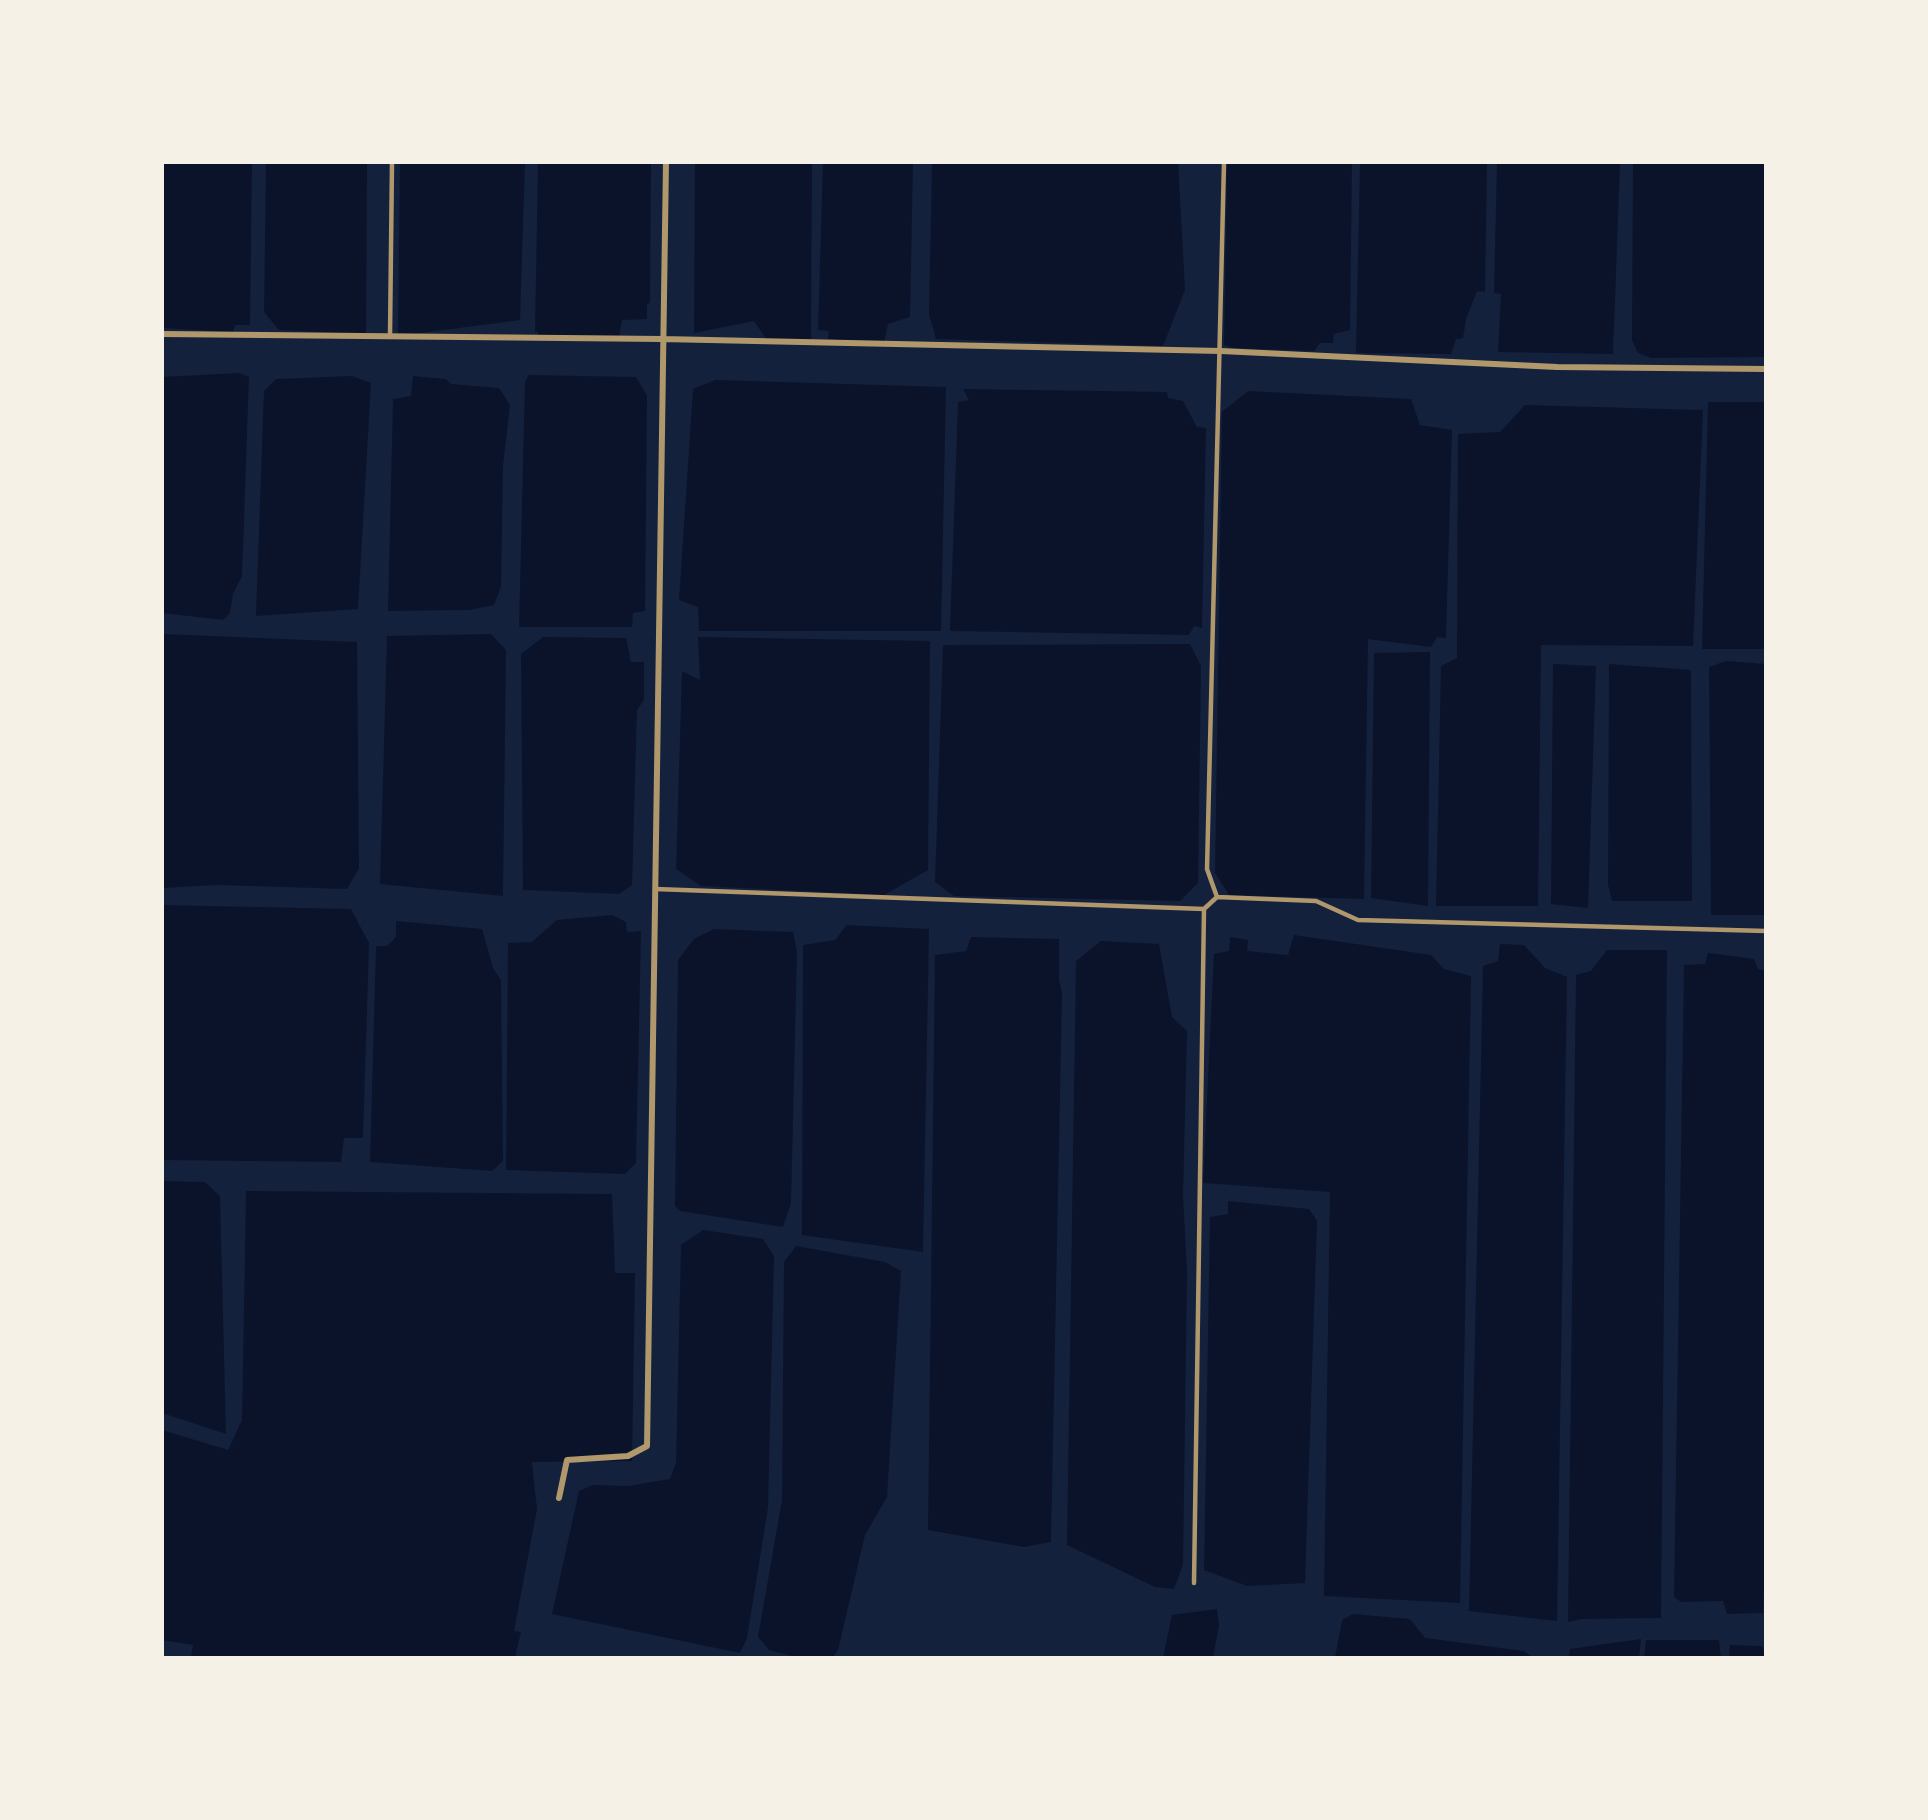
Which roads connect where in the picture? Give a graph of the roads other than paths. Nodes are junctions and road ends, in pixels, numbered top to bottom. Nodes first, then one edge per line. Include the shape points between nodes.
1 (392, 162) edge
2 (666, 162) edge
3 (1224, 162) edge
4 (162, 334) edge
5 (390, 335) junction
6 (662, 339) junction
7 (1221, 351) junction
8 (1766, 369) edge
9 (654, 889) junction
10 (1217, 897) junction
11 (1204, 909) junction
12 (1766, 931) edge
13 (559, 1498) dead end
14 (1194, 1583) dead end

1 - 5 lane
2 - 6 street
3 - 7 lane
4 - 5 street
5 - 6 street
6 - 7 street
6 - 9 street
7 - 8 street via 1557,367
7 - 10 lane via 1207,868
9 - 11 lane
9 - 13 street via 647,1446 628,1456 567,1460
10 - 11 lane
10 - 12 lane via 1316,901 1358,920
11 - 14 lane

